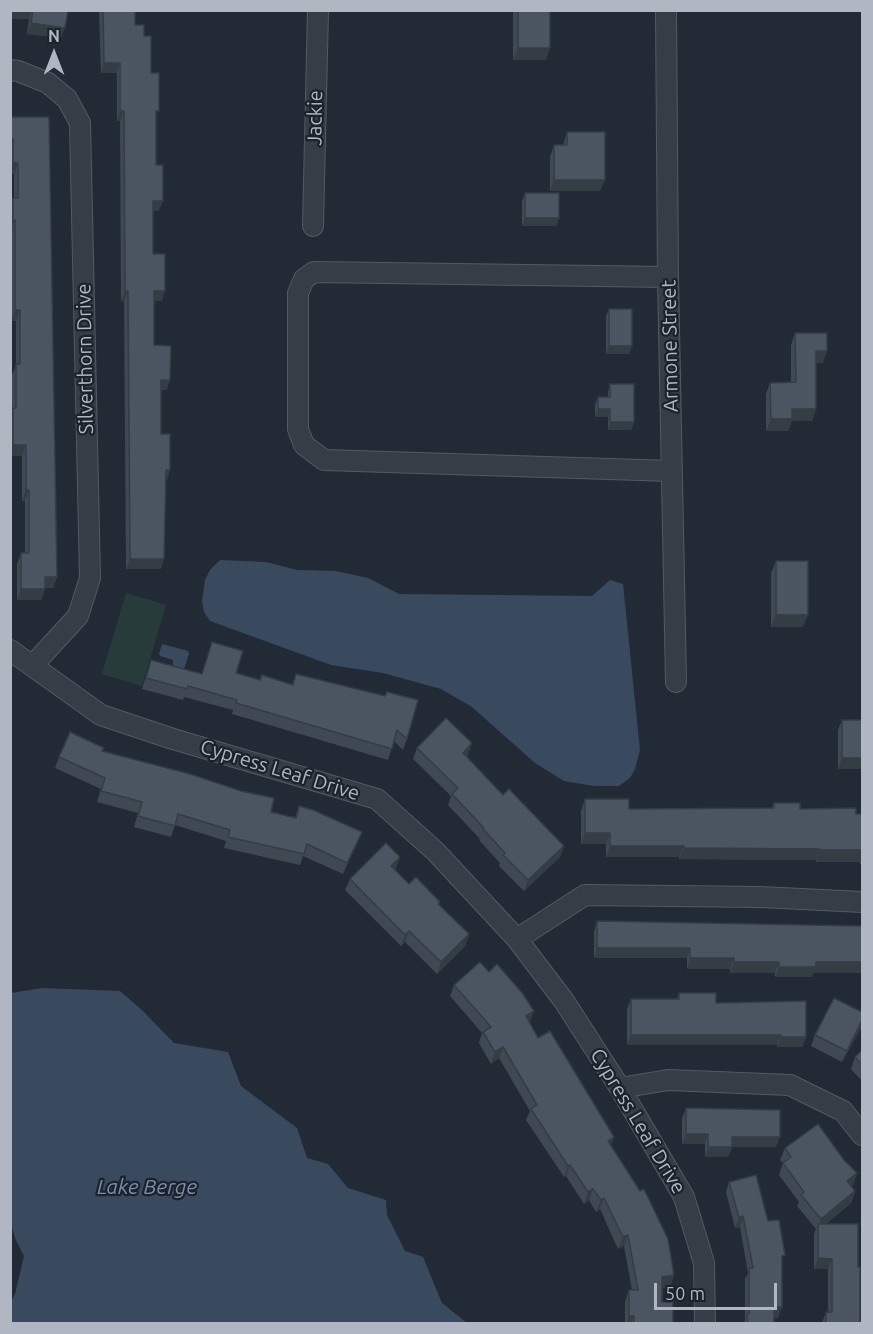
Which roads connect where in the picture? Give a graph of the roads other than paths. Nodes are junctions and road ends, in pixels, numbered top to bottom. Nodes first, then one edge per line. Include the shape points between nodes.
1 (318, 10) edge
2 (666, 10) edge
3 (10, 70) edge
4 (313, 226) dead end
5 (668, 277) junction
6 (672, 471) junction
7 (10, 650) edge
8 (32, 666) junction
9 (676, 682) dead end
10 (862, 902) edge
11 (517, 939) junction
12 (620, 1088) junction
13 (862, 1135) edge
14 (705, 1323) edge

1 - 4 street, Jackie
2 - 5 street, Armone Street
3 - 8 street, Silverthorn Drive via 48,83 67,99 80,123 90,578 78,616
5 - 6 street, Armone Street
5 - 6 street via 314,272 304,279 298,293 298,429 304,445 324,460
6 - 9 street, Armone Street
7 - 8 street, Cypress Leaf Drive
8 - 11 street, Cypress Leaf Drive via 102,715 377,800 435,851
10 - 11 street via 585,895
11 - 12 street, Cypress Leaf Drive via 564,1001
12 - 13 street via 668,1080 790,1085 843,1112
12 - 14 street, Cypress Leaf Drive via 684,1197 704,1263

